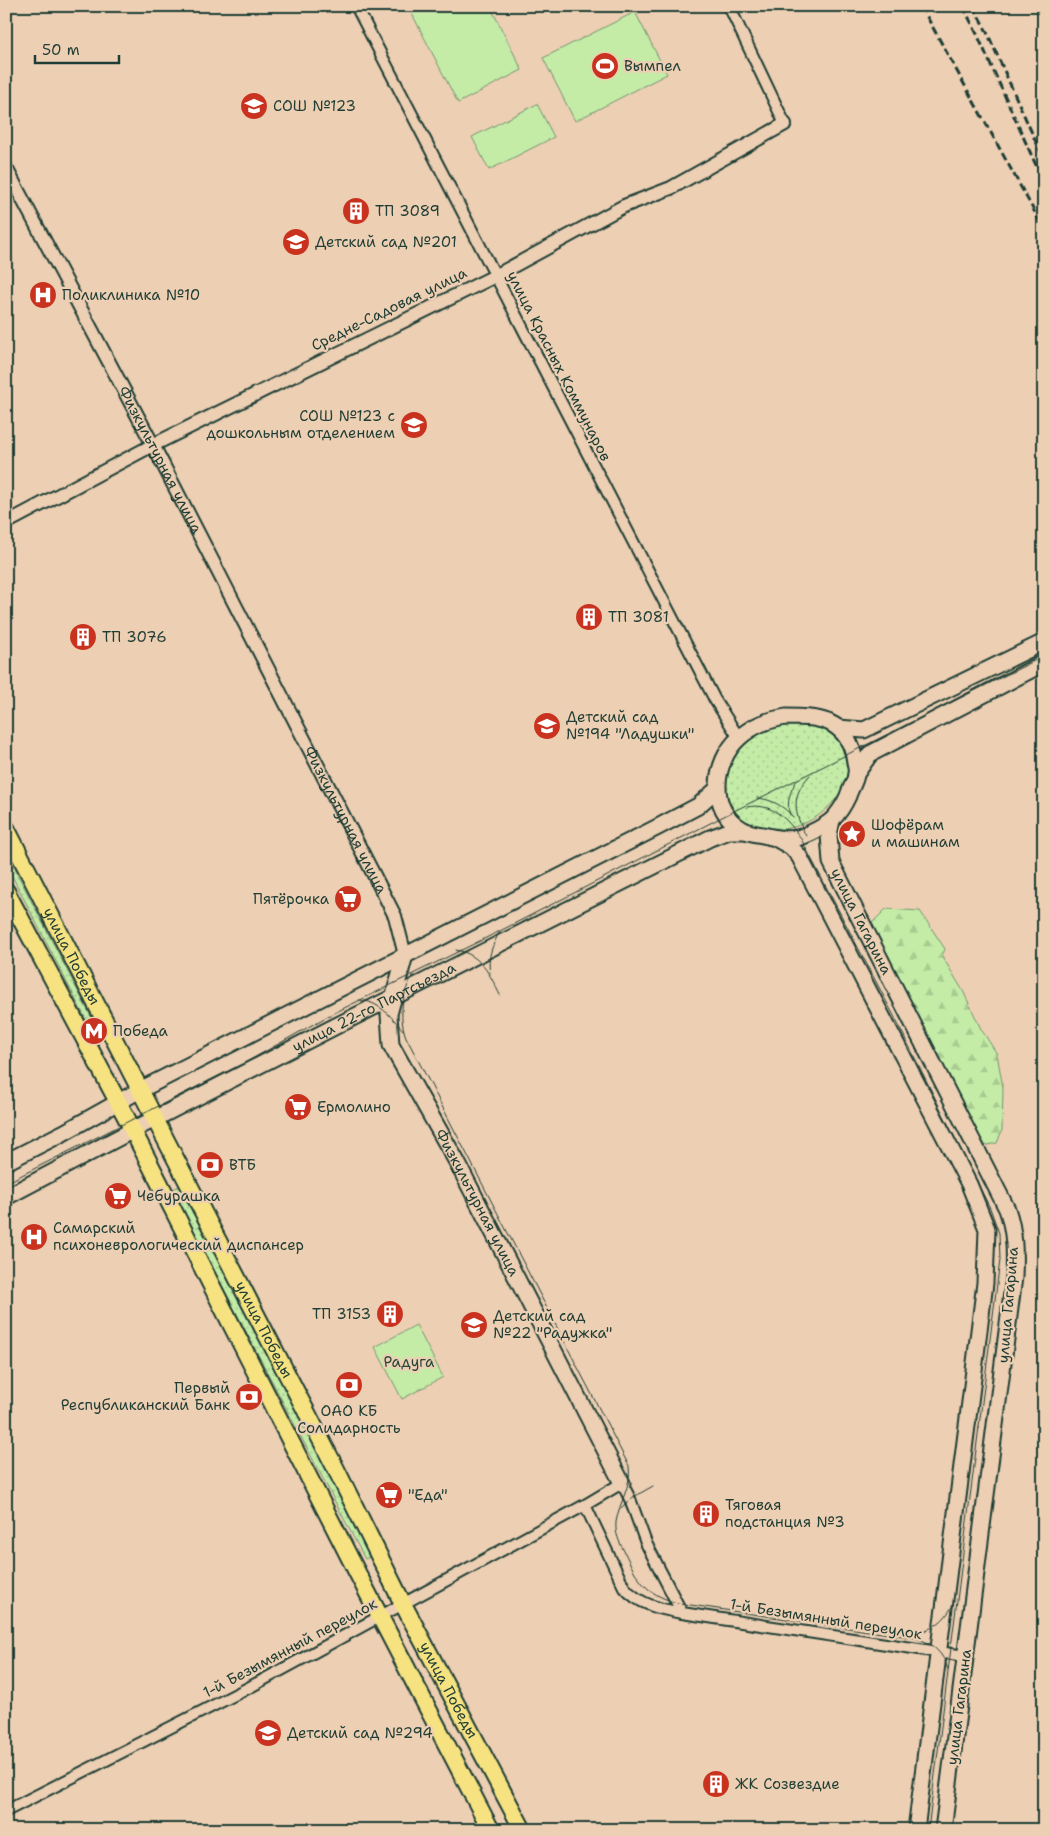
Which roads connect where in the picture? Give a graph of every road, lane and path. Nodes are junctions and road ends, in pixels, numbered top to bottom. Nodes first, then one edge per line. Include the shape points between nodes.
1 (356, 6) edge
2 (729, 6) edge
3 (786, 124) joint
4 (6, 168) edge
5 (495, 276) junction
6 (153, 445) junction
7 (6, 523) edge
8 (1044, 642) edge
9 (1044, 663) edge
10 (838, 728) junction
11 (739, 738) junction
12 (856, 774) junction
13 (717, 790) junction
14 (832, 820) junction
15 (6, 828) edge
16 (745, 831) junction
17 (775, 838) junction
18 (6, 891) edge
19 (405, 955) junction
20 (393, 998) junction
21 (109, 1028) junction
22 (86, 1042) junction
23 (140, 1090) junction
24 (118, 1102) junction
25 (155, 1119) junction
26 (133, 1130) junction
27 (6, 1162) edge
28 (189, 1185) junction
29 (6, 1198) edge
30 (167, 1200) junction
31 (622, 1483) junction
32 (585, 1505) junction
33 (403, 1604) junction
34 (682, 1613) junction
35 (381, 1616) junction
36 (938, 1651) junction
37 (965, 1656) junction
38 (6, 1811) edge
39 (491, 1830) edge
40 (523, 1830) edge
41 (916, 1830) edge
42 (943, 1830) edge

1 - 5 street, улица Красных Коммунаров
2 - 3 street
3 - 5 street, Средне-Садовая улица via 671,188 624,206
4 - 6 street, Физкультурная улица
5 - 6 street, Средне-Садовая улица
5 - 11 street, улица Красных Коммунаров via 715,700
6 - 7 street, Средне-Садовая улица
6 - 19 street, Физкультурная улица via 395,916
8 - 10 main road via 864,730
9 - 12 main road via 870,754
10 - 11 main road via 827,722 786,717 766,720
10 - 12 main road via 852,746
11 - 13 main road via 722,763
12 - 14 main road via 846,800
13 - 16 main road via 726,815
13 - 19 main road via 698,806
14 - 17 main road via 800,837
14 - 37 main road, улица Гагарина via 829,835 831,862 1008,1210 1015,1240 1014,1277
15 - 21 main road, улица Победы
16 - 17 main road
16 - 20 main road, улица 22-го Партсъезда via 729,830 710,838
17 - 36 main road, улица Гагарина via 799,856 969,1184 987,1229 984,1283
18 - 22 main road, улица Победы
19 - 20 main road, Физкультурная улица
19 - 23 main road
20 - 25 main road, улица 22-го Партсъезда
20 - 31 main road, Физкультурная улица via 389,1014 391,1045 457,1162
21 - 22 main road via 108,1044 103,1049 97,1050
21 - 23 main road, улица Победы
22 - 24 main road, улица Победы
23 - 24 main road
23 - 25 main road, улица Победы
24 - 26 main road, улица Победы
24 - 27 main road
25 - 26 main road, улица 22-го Партсъезда
25 - 28 main road, улица Победы
26 - 29 main road, улица 22-го Партсъезда
26 - 30 main road, улица Победы
28 - 30 main road via 178,1177 170,1178 166,1184
28 - 33 main road, улица Победы
30 - 35 main road, улица Победы
31 - 32 street, 1-й Безымянный переулок
31 - 34 street via 646,1543
32 - 33 street, 1-й Безымянный переулок
32 - 34 street, 1-й Безымянный переулок via 630,1594 647,1605
33 - 35 street, 1-й Безымянный переулок
33 - 40 main road, улица Победы
34 - 36 street, 1-й Безымянный переулок
35 - 38 street, 1-й Безымянный переулок via 250,1687
35 - 39 main road, улица Победы
36 - 37 street, 1-й Безымянный переулок
36 - 41 main road, улица Гагарина
37 - 42 main road, улица Гагарина

